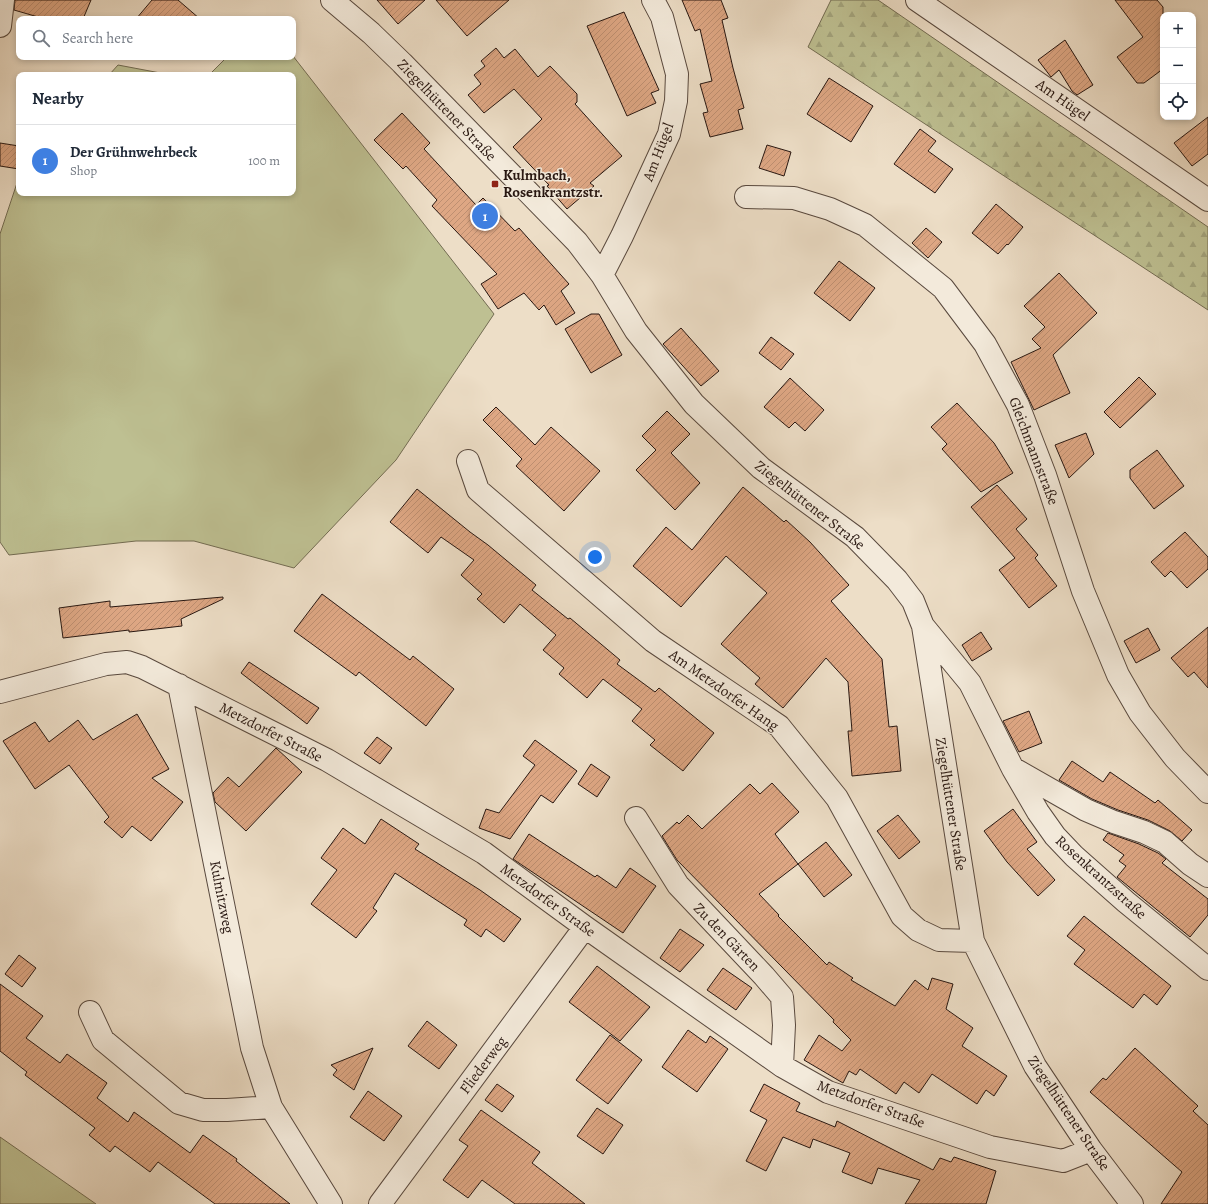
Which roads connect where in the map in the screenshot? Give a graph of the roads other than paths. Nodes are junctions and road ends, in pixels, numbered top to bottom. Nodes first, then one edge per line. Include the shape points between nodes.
1 (3, 0) edge
2 (332, 0) edge
3 (653, 0) edge
4 (917, 0) edge
5 (0, 26) edge
6 (746, 197) dead end
7 (1208, 200) edge
8 (602, 274) junction
9 (468, 461) dead end
10 (923, 626) junction
11 (180, 685) junction
12 (0, 692) edge
13 (1013, 769) junction
14 (1208, 792) edge
15 (636, 818) dead end
16 (1208, 876) edge
17 (586, 927) junction
18 (974, 941) junction
19 (1208, 969) edge
20 (90, 1012) dead end
21 (782, 1066) junction
22 (271, 1107) junction
23 (1091, 1150) junction
24 (331, 1204) edge
25 (380, 1204) edge
26 (1132, 1204) edge

1 - 5 street
2 - 8 street, Ziegelhüttener Straße via 402,63 577,242
3 - 8 street, Am Hügel via 662,18 677,74 676,101 669,134
4 - 7 street, Am Hügel
6 - 14 street, Gleichmannstraße via 794,198 830,209 865,225 943,288 984,344 1018,405 1045,475 1083,591 1118,674 1140,713 1175,758
8 - 10 street, Ziegelhüttener Straße via 636,331 694,404 761,468 855,537 897,580 912,601
9 - 18 street, Am Metzdorfer Hang via 478,490 653,641 778,726 837,798 902,916 918,930 939,940
10 - 13 street, Rosenkrantzstraße via 970,683
10 - 18 street, Ziegelhüttener Straße
11 - 12 street, Metzdorfer Straße via 127,662 106,664
11 - 17 street, Metzdorfer Straße via 327,760 484,853
11 - 22 street, Kulmitzweg via 252,1048
13 - 16 street via 1086,810 1165,842
13 - 19 street, Rosenkrantzstraße via 1038,812 1055,836 1074,856
15 - 21 street, Zu den Gärten via 678,885 782,997
17 - 21 street, Metzdorfer Straße
17 - 25 street, Fliederweg
18 - 23 street, Ziegelhüttener Straße via 1035,1066
20 - 22 street via 103,1040 179,1103 204,1110
21 - 23 street, Metzdorfer Straße via 828,1092 990,1147 1064,1161
22 - 24 street, Kulmitzweg
23 - 26 street, Ziegelhüttener Straße

